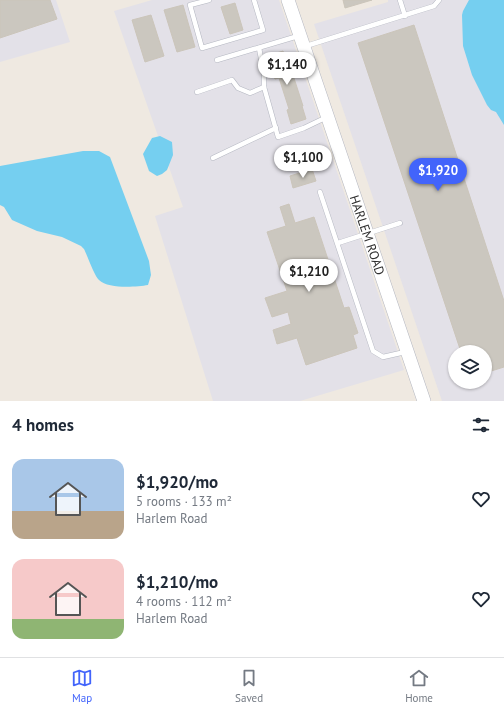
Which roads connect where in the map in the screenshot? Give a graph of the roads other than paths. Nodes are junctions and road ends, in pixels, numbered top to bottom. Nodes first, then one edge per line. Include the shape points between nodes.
1 (209, 0) edge
2 (254, 0) edge
3 (288, 0) edge
4 (400, 0) edge
5 (439, 0) edge
6 (405, 16) junction
7 (302, 41) junction
8 (259, 48) junction
9 (217, 60) dead end
10 (264, 87) junction
11 (197, 92) dead end
12 (328, 117) junction
13 (276, 128) junction
14 (214, 158) dead end
15 (320, 192) dead end
16 (400, 223) dead end
17 (367, 234) junction
18 (338, 243) junction
19 (407, 351) junction
20 (424, 401) edge

1 - 2 lane via 190,5 202,48 263,30
3 - 7 main road, HARLEM ROAD
4 - 6 lane
5 - 6 lane via 434,6
6 - 7 lane
7 - 8 lane
7 - 12 main road, HARLEM ROAD
8 - 9 lane
8 - 10 lane
10 - 11 lane via 250,93 238,88 232,80
10 - 13 lane
12 - 13 lane via 278,137
12 - 17 main road, HARLEM ROAD
13 - 14 lane
15 - 18 lane
16 - 17 lane
17 - 18 lane
17 - 19 main road, HARLEM ROAD
18 - 19 lane via 373,351 383,357
19 - 20 main road, HARLEM ROAD

